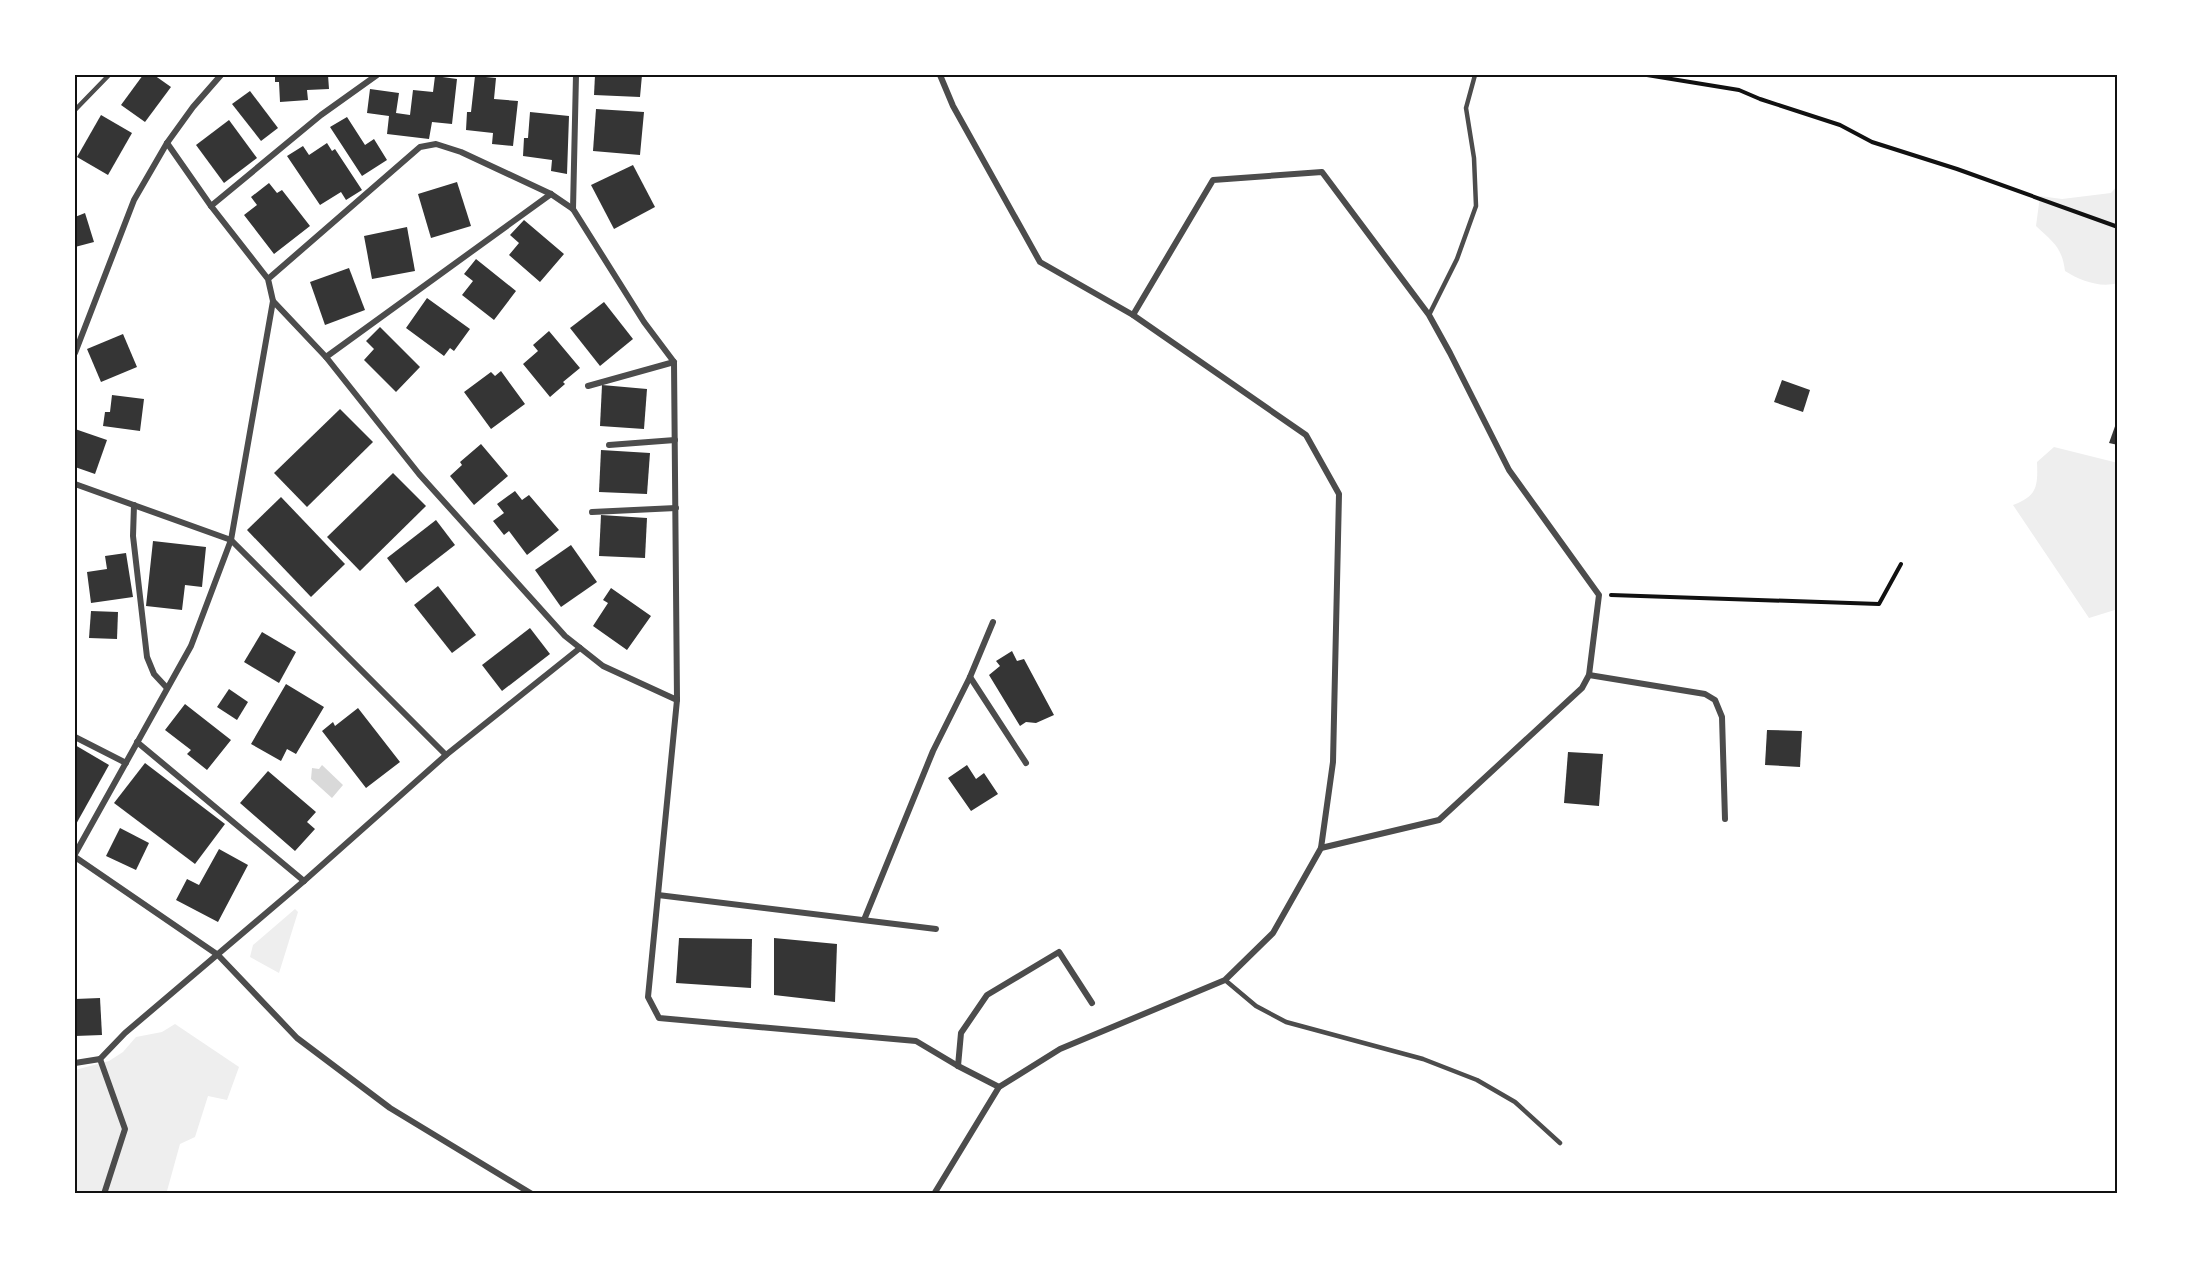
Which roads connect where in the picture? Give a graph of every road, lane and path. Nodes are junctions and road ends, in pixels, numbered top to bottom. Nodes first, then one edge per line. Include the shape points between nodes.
1 (109, 75) edge
2 (221, 75) edge
3 (377, 75) edge
4 (576, 75) edge
5 (940, 75) edge
6 (1475, 75) edge
7 (1647, 75) edge
8 (75, 110) edge
9 (167, 143) junction
10 (551, 194) junction
11 (210, 206) junction
12 (573, 209) junction
13 (2118, 228) edge
14 (268, 279) junction
15 (273, 301) junction
16 (1133, 315) junction
17 (1429, 315) junction
18 (75, 353) edge
19 (326, 357) junction
20 (674, 362) junction
21 (588, 386) dead end
22 (675, 440) junction
23 (609, 445) dead end
24 (75, 484) edge
25 (134, 505) junction
26 (676, 508) junction
27 (592, 512) dead end
28 (231, 540) junction
29 (1901, 564) dead end
30 (1599, 595) junction
31 (993, 622) dead end
32 (580, 648) junction
33 (1589, 675) junction
34 (970, 677) junction
35 (167, 688) junction
36 (677, 700) junction
37 (75, 737) edge
38 (137, 742) junction
39 (446, 755) junction
40 (126, 763) junction
41 (1026, 763) dead end
42 (1725, 819) dead end
43 (1321, 848) junction
44 (75, 856) edge
45 (304, 881) junction
46 (658, 896) junction
47 (864, 920) junction
48 (936, 929) dead end
49 (218, 955) junction
50 (1225, 980) junction
51 (1092, 1004) dead end
52 (100, 1059) junction
53 (75, 1063) edge
54 (958, 1066) junction
55 (999, 1087) junction
56 (1560, 1143) dead end
57 (104, 1194) edge
58 (532, 1194) edge
59 (934, 1194) edge

1 - 8 lane
2 - 9 street
3 - 11 street
4 - 12 street
5 - 16 street via 953,106 1040,261
6 - 17 lane via 1466,108 1476,206 1457,259
7 - 13 path via 1739,90 1840,125 1872,142
9 - 11 street
9 - 18 street via 135,200
10 - 12 street
10 - 14 street via 461,152 436,144 420,147
10 - 19 street
11 - 14 street
12 - 20 street via 644,322
14 - 15 street
15 - 19 street
15 - 28 street
16 - 17 street via 1214,180 1322,172
16 - 43 street via 1306,435 1339,494 1333,762
17 - 30 street via 1509,470
19 - 32 street via 419,474
20 - 21 street
20 - 22 street
22 - 23 street
22 - 26 street
24 - 25 street
25 - 28 street
25 - 35 street via 133,543 147,657 154,674
26 - 27 street
26 - 36 street
28 - 35 street via 191,646
28 - 39 street
29 - 30 path via 1879,604
30 - 33 street
31 - 34 street
32 - 36 street via 603,666
32 - 39 street
33 - 42 street via 1705,694 1715,700 1722,717
33 - 43 street via 1582,688 1439,820
34 - 41 street
34 - 47 street via 933,752
35 - 38 street
36 - 46 street
37 - 40 street
38 - 40 street
38 - 45 street
39 - 45 street
40 - 44 street
43 - 50 street via 1273,933
44 - 49 street
45 - 49 street
46 - 47 street
46 - 54 street via 648,997 659,1018 916,1041
47 - 48 street
49 - 52 street
49 - 58 street via 297,1038 390,1108
50 - 55 street via 1060,1049
50 - 56 lane via 1256,1006 1286,1022 1423,1059 1477,1080 1515,1102
51 - 54 street via 1059,952 987,995 961,1034
52 - 53 street
52 - 57 street via 125,1129
54 - 55 street
55 - 59 street

